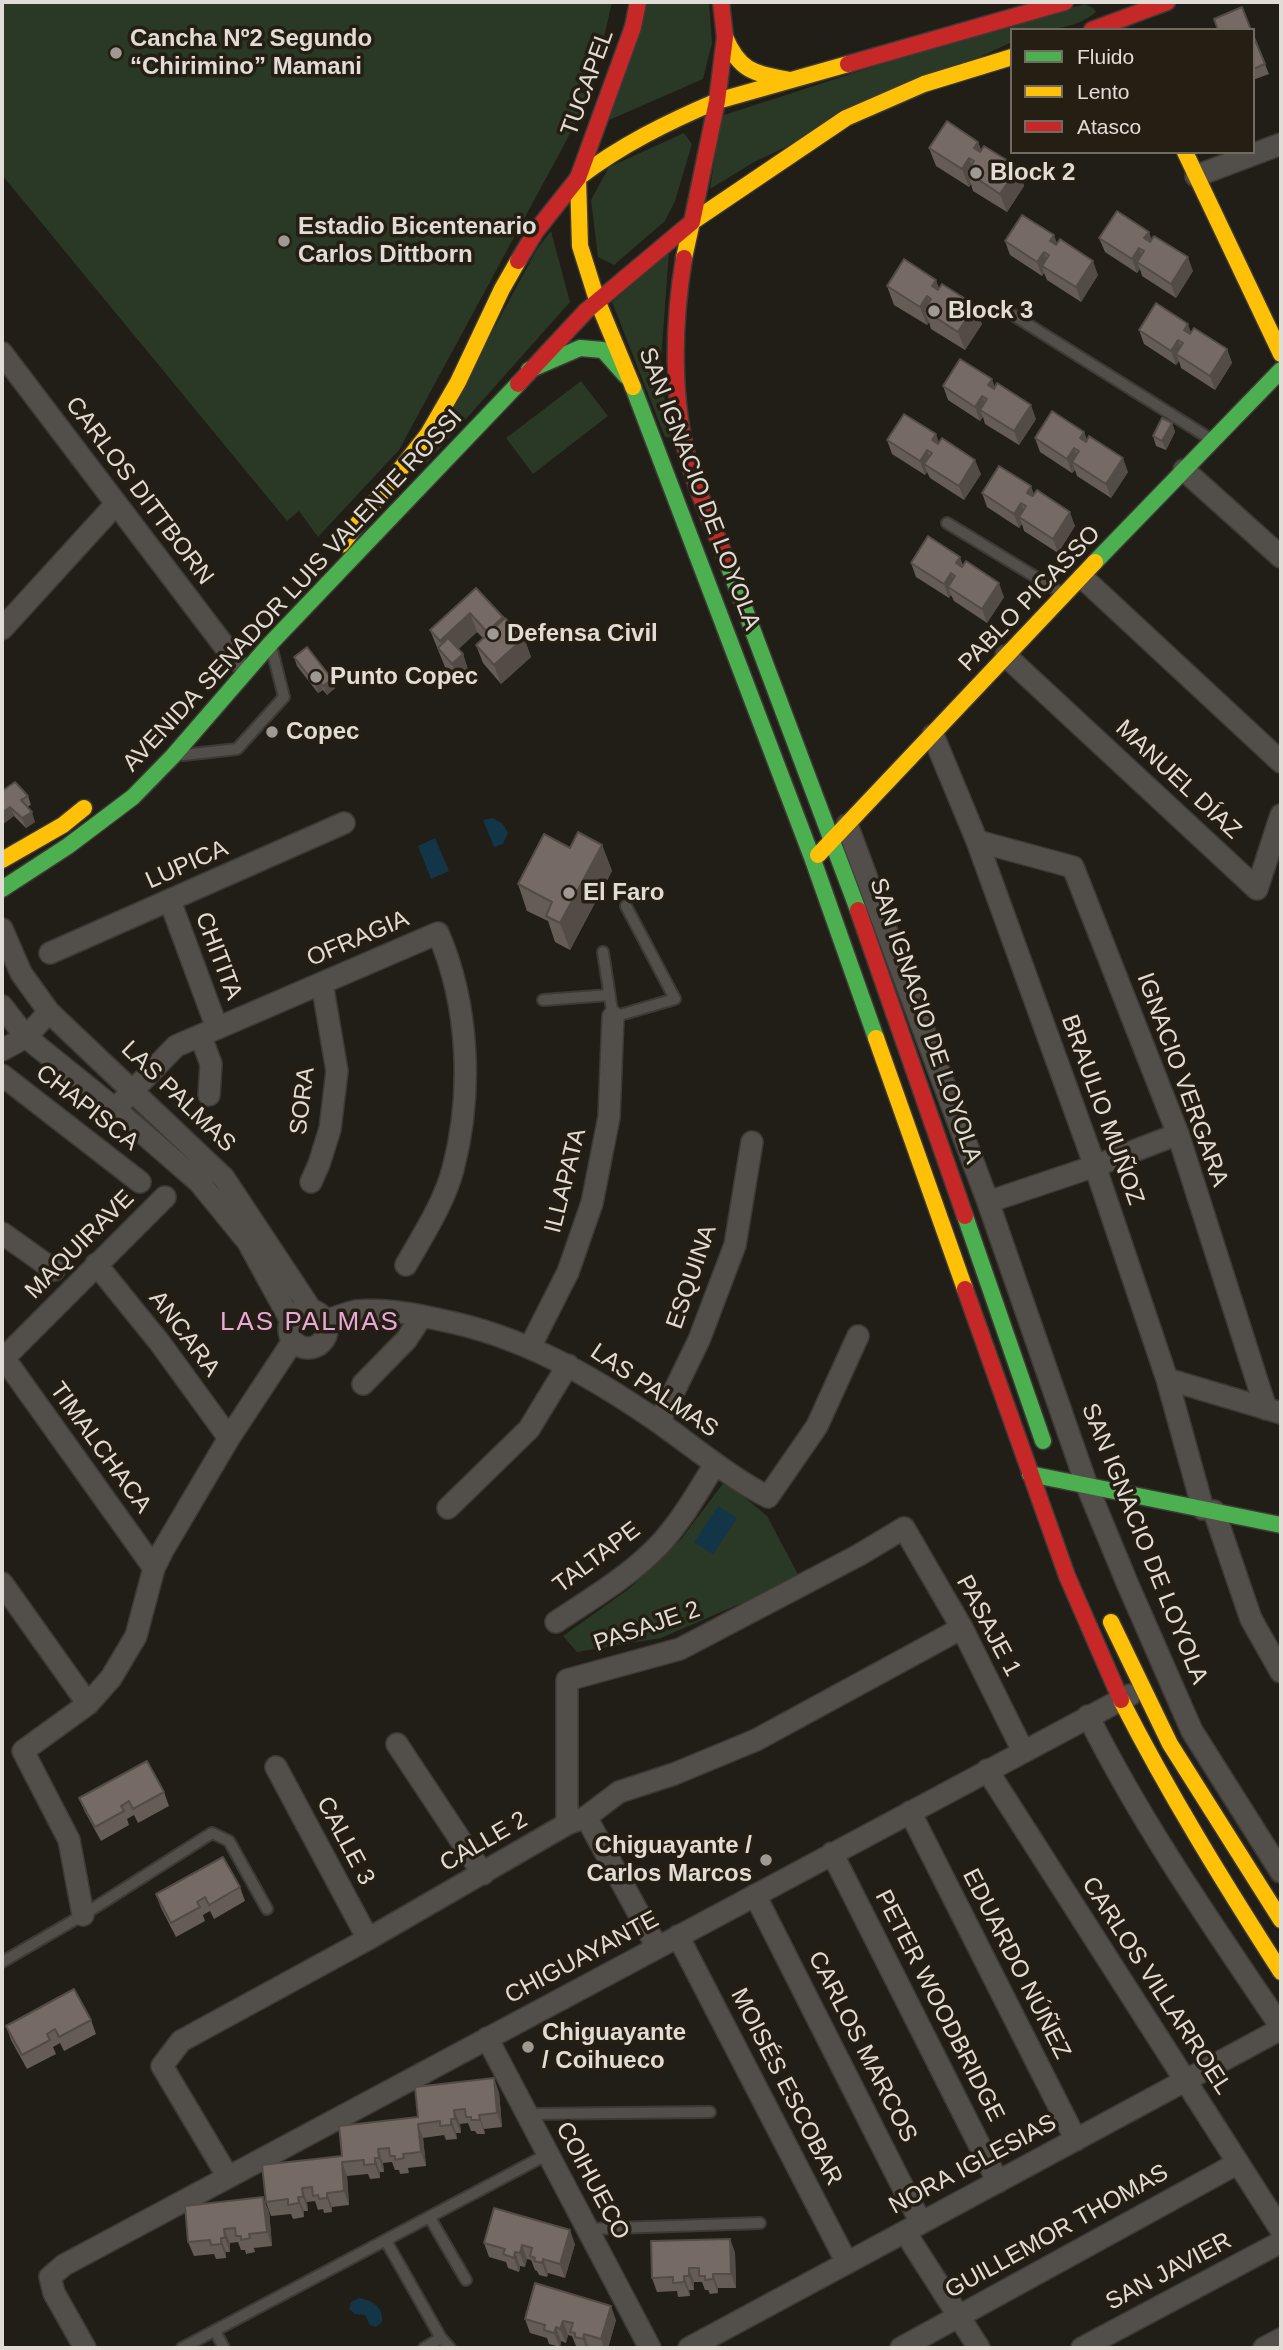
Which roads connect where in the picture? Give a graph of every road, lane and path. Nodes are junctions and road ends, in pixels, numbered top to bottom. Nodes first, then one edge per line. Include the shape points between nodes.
1 (638, 2) edge
2 (721, 2) edge
3 (1065, 2) edge
4 (1114, 2) edge
5 (1167, 2) edge
6 (1124, 25) edge
7 (1104, 28) edge
8 (725, 37) junction
9 (1010, 58) edge
10 (789, 80) junction
11 (716, 100) junction
12 (1281, 144) edge
13 (1170, 154) edge
14 (1186, 154) edge
15 (1254, 154) edge
16 (1255, 154) edge
17 (1196, 176) junction
18 (578, 178) junction
19 (692, 222) junction
20 (597, 300) junction
21 (1013, 315) dead end
22 (2, 353) edge
23 (1281, 354) edge
24 (529, 370) junction
25 (1281, 370) edge
26 (9, 377) edge
27 (631, 382) junction
28 (1212, 439) junction
29 (1184, 470) junction
30 (116, 504) junction
31 (947, 523) dead end
32 (333, 553) dead end
33 (1281, 557) edge
34 (1083, 578) junction
35 (1066, 595) junction
36 (291, 599) dead end
37 (2, 629) edge
38 (270, 644) junction
39 (1006, 656) junction
40 (231, 664) joint
41 (933, 735) junction
42 (173, 756) junction
43 (1281, 762) edge
44 (94, 801) dead end
45 (1281, 815) edge
46 (344, 823) dead end
47 (840, 832) junction
48 (977, 841) junction
49 (2, 860) edge
50 (813, 860) junction
51 (2, 889) edge
52 (170, 901) junction
53 (626, 906) dead end
54 (2, 929) edge
55 (603, 952) dead end
56 (50, 953) dead end
57 (322, 983) junction
58 (609, 995) junction
59 (544, 1000) dead end
60 (2, 1006) edge
61 (49, 1012) junction
62 (613, 1017) junction
63 (209, 1033) junction
64 (26, 1037) junction
65 (2, 1049) edge
66 (2, 1075) edge
67 (132, 1090) junction
68 (209, 1095) dead end
69 (115, 1110) junction
70 (1178, 1134) junction
71 (752, 1142) dead end
72 (1095, 1166) junction
73 (141, 1182) dead end
74 (311, 1182) dead end
75 (165, 1197) dead end
76 (988, 1202) junction
77 (2, 1233) edge
78 (96, 1264) junction
79 (407, 1265) dead end
80 (54, 1270) dead end
81 (319, 1316) junction
82 (422, 1316) junction
83 (292, 1331) junction
84 (858, 1336) dead end
85 (530, 1347) junction
86 (3, 1359) edge
87 (568, 1365) junction
88 (1167, 1379) junction
89 (363, 1384) dead end
90 (1273, 1411) edge
91 (659, 1422) junction
92 (229, 1438) junction
93 (715, 1464) junction
94 (1054, 1473) junction
95 (1030, 1474) junction
96 (1087, 1486) junction
97 (449, 1508) dead end
98 (1209, 1510) junction
99 (1281, 1525) edge
100 (904, 1528) joint
101 (154, 1568) junction
102 (2, 1583) edge
103 (1104, 1606) dead end
104 (556, 1622) dead end
105 (962, 1628) junction
106 (1281, 1672) edge
107 (1142, 1690) junction
108 (1120, 1699) junction
109 (88, 1704) junction
110 (1088, 1716) junction
111 (397, 1744) dead end
112 (1023, 1751) junction
113 (276, 1767) dead end
114 (986, 1770) junction
115 (910, 1812) junction
116 (577, 1821) junction
117 (832, 1853) junction
118 (1281, 1872) edge
119 (483, 1874) junction
120 (755, 1895) junction
121 (267, 1909) dead end
122 (83, 1915) junction
123 (1281, 1920) edge
124 (678, 1936) junction
125 (368, 1939) junction
126 (657, 1947) junction
127 (2, 1962) edge
128 (1281, 1972) edge
129 (1281, 2028) edge
130 (487, 2038) junction
131 (1185, 2080) junction
132 (710, 2112) dead end
133 (527, 2114) junction
134 (1076, 2140) junction
135 (548, 2154) junction
136 (1238, 2162) junction
137 (228, 2177) junction
138 (998, 2182) junction
139 (430, 2218) junction
140 (760, 2223) dead end
141 (913, 2227) junction
142 (587, 2229) junction
143 (1281, 2230) edge
144 (386, 2241) junction
145 (1281, 2242) edge
146 (847, 2263) junction
147 (466, 2280) dead end
148 (959, 2316) junction
149 (215, 2331) junction
150 (441, 2338) junction
151 (1281, 2339) edge
152 (85, 2348) edge
153 (182, 2348) edge
154 (224, 2348) edge
155 (424, 2348) edge
156 (450, 2348) edge
157 (650, 2348) edge
158 (689, 2348) edge
159 (901, 2348) edge
160 (979, 2348) edge
161 (1082, 2348) edge
162 (1264, 2348) edge

1 - 18 main road, TUCAPEL
2 - 8 main road
3 - 10 main road
4 - 6 main road
5 - 6 main road
6 - 7 main road
8 - 10 main road via 735,59 761,74
8 - 11 main road
9 - 19 main road, AVENIDA SENADOR LUIS VALENTE ROSSI via 924,83 846,118
10 - 11 main road
11 - 18 main road via 623,147
11 - 19 main road, SAN IGNACIO DE LOYOLA
12 - 16 street
13 - 17 main road
14 - 17 main road
15 - 17 street
17 - 23 main road
18 - 20 main road, SAN IGNACIO DE LOYOLA via 580,246
18 - 32 main road, AVENIDA SENADOR LUIS VALENTE ROSSI via 536,231 428,433
19 - 20 main road, AVENIDA SENADOR LUIS VALENTE ROSSI
19 - 47 main road, SAN IGNACIO DE LOYOLA via 676,310 675,356 690,464
20 - 24 main road, AVENIDA SENADOR LUIS VALENTE ROSSI
20 - 27 main road, SAN IGNACIO DE LOYOLA
21 - 28 lane
22 - 26 street, CARLOS DITTBORN
24 - 27 main road via 580,348 603,351
24 - 38 main road, AVENIDA SENADOR LUIS VALENTE ROSSI
25 - 28 main road, PABLO PICASSO
26 - 30 street, CARLOS DITTBORN
27 - 50 main road, SAN IGNACIO DE LOYOLA
28 - 29 main road, PABLO PICASSO
29 - 33 street
29 - 34 main road, PABLO PICASSO
30 - 37 street
30 - 40 street, CARLOS DITTBORN
31 - 35 lane
34 - 35 main road, PABLO PICASSO
34 - 43 street
35 - 39 main road, PABLO PICASSO
36 - 40 main road, AVENIDA SENADOR LUIS VALENTE ROSSI
38 - 42 main road, AVENIDA SENADOR LUIS VALENTE ROSSI
38 - 42 lane via 284,697 237,749
39 - 41 main road, PABLO PICASSO
39 - 45 street, MANUEL DÍAZ via 1257,889
41 - 47 main road, PABLO PICASSO
41 - 48 street, BRAULIO MUÑOZ
42 - 51 main road, AVENIDA SENADOR LUIS VALENTE ROSSI via 133,797
44 - 49 main road
46 - 52 street, LUPICA
47 - 50 main road, PABLO PICASSO
47 - 76 street, SAN IGNACIO DE LOYOLA
47 - 94 main road, SAN IGNACIO DE LOYOLA
48 - 70 street, IGNACIO VERGARA via 1073,867
48 - 72 street, BRAULIO MUÑOZ
50 - 95 main road, SAN IGNACIO DE LOYOLA
52 - 56 street, LUPICA
52 - 63 street, CHITITA
53 - 62 lane via 675,999
54 - 61 street, LAS PALMAS via 21,973
55 - 58 lane
57 - 63 street, OFRAGIA
57 - 74 street, SORA via 337,1071 330,1129
57 - 79 street, OFRAGIA via 438,933 450,961 464,1056 461,1130 437,1209
58 - 59 lane
58 - 62 lane
60 - 64 street, LAS PALMAS
61 - 64 street
61 - 67 street, LAS PALMAS
62 - 85 street, ILLAPATA via 609,1117 592,1203 568,1272
63 - 67 street, OFRAGIA via 176,1046
63 - 68 street, CHITITA
64 - 65 street
64 - 69 street, LAS PALMAS
66 - 73 street, CHAPISCA
67 - 69 street, OFRAGIA
67 - 81 street, LAS PALMAS via 224,1178
69 - 83 street, LAS PALMAS via 199,1182 221,1208 248,1242
70 - 72 street
70 - 90 street, IGNACIO VERGARA
71 - 91 street, ESQUINA via 735,1245 699,1340
72 - 76 street
72 - 88 street, BRAULIO MUÑOZ
75 - 78 street, MAQUIRAVE
76 - 96 street, SAN IGNACIO DE LOYOLA
77 - 80 street
78 - 86 street, MAQUIRAVE
78 - 92 street, ANCARA
81 - 82 street, LAS PALMAS via 383,1311
81 - 83 street, LAS PALMAS via 300,1312
81 - 83 street via 326,1334 318,1345 305,1348
82 - 85 street, LAS PALMAS via 473,1326
82 - 89 street via 406,1340
83 - 92 street
84 - 93 street, LAS PALMAS via 817,1426 768,1497
85 - 87 street, LAS PALMAS
86 - 101 street, TIMALCHACA
87 - 91 street, LAS PALMAS
87 - 97 street via 529,1429
88 - 90 street
88 - 98 street, BRAULIO MUÑOZ
91 - 93 street, LAS PALMAS
92 - 101 street
93 - 104 street, TALTAPE via 687,1511 659,1544 605,1590
94 - 95 main road
94 - 96 main road
95 - 108 main road, SAN IGNACIO DE LOYOLA via 1067,1577
96 - 98 main road
96 - 118 street, SAN IGNACIO DE LOYOLA via 1192,1731
98 - 99 main road
98 - 106 street, BRAULIO MUÑOZ via 1251,1619
100 - 105 street, PASAJE 1
100 - 116 street, PASAJE 2 via 680,1649 567,1680
101 - 109 street via 136,1636 111,1678
102 - 109 street
103 - 107 main road
105 - 112 street, PASAJE 1
105 - 116 street, CALLE 2 via 756,1740 619,1792
107 - 108 street, CHIGUAYANTE
107 - 123 main road via 1170,1744
108 - 110 street, CHIGUAYANTE
108 - 128 main road, SAN IGNACIO DE LOYOLA via 1209,1860
109 - 122 street via 23,1751 69,1840
110 - 112 street, CHIGUAYANTE
110 - 129 street via 1118,1775 1188,1889
111 - 119 street
112 - 114 street, CHIGUAYANTE
113 - 125 street, CALLE 3
114 - 115 street, CHIGUAYANTE
114 - 131 street, CARLOS VILLARROEL
115 - 117 street, CHIGUAYANTE
115 - 134 street, EDUARDO NÚÑEZ
116 - 119 street, CALLE 2
116 - 126 street
117 - 120 street, CHIGUAYANTE
117 - 138 street, PETER WOODBRIDGE
119 - 125 street, CALLE 2
120 - 124 street, CHIGUAYANTE
120 - 141 street, CARLOS MARCOS
121 - 122 lane via 229,1841 212,1833
122 - 127 lane
124 - 126 street, CHIGUAYANTE
124 - 146 street, MOISÉS ESCOBAR
125 - 137 street, CALLE 2 via 181,2040 162,2066
126 - 130 street, CHIGUAYANTE
129 - 131 street, NORA IGLESIAS
130 - 133 street, COIHUECO
130 - 137 street, CHIGUAYANTE
131 - 134 street, NORA IGLESIAS
131 - 136 street, CARLOS VILLARROEL
132 - 133 lane
133 - 135 street, COIHUECO
134 - 138 street, NORA IGLESIAS
135 - 139 lane
135 - 142 street, COIHUECO
136 - 143 street, CARLOS VILLARROEL
136 - 148 street, GUILLEMOR THOMAS
137 - 152 street, CHIGUAYANTE via 64,2265 50,2277
138 - 141 street, NORA IGLESIAS
139 - 144 lane
139 - 147 lane
140 - 142 lane
141 - 146 street, NORA IGLESIAS
141 - 148 street, CARLOS MARCOS
142 - 157 street, COIHUECO
144 - 149 lane
144 - 150 lane
145 - 161 street, SAN JAVIER
146 - 158 street, NORA IGLESIAS
148 - 159 street, GUILLEMOR THOMAS
148 - 160 street, CARLOS MARCOS
149 - 153 lane
149 - 154 lane
150 - 155 lane
150 - 156 lane
151 - 162 street

